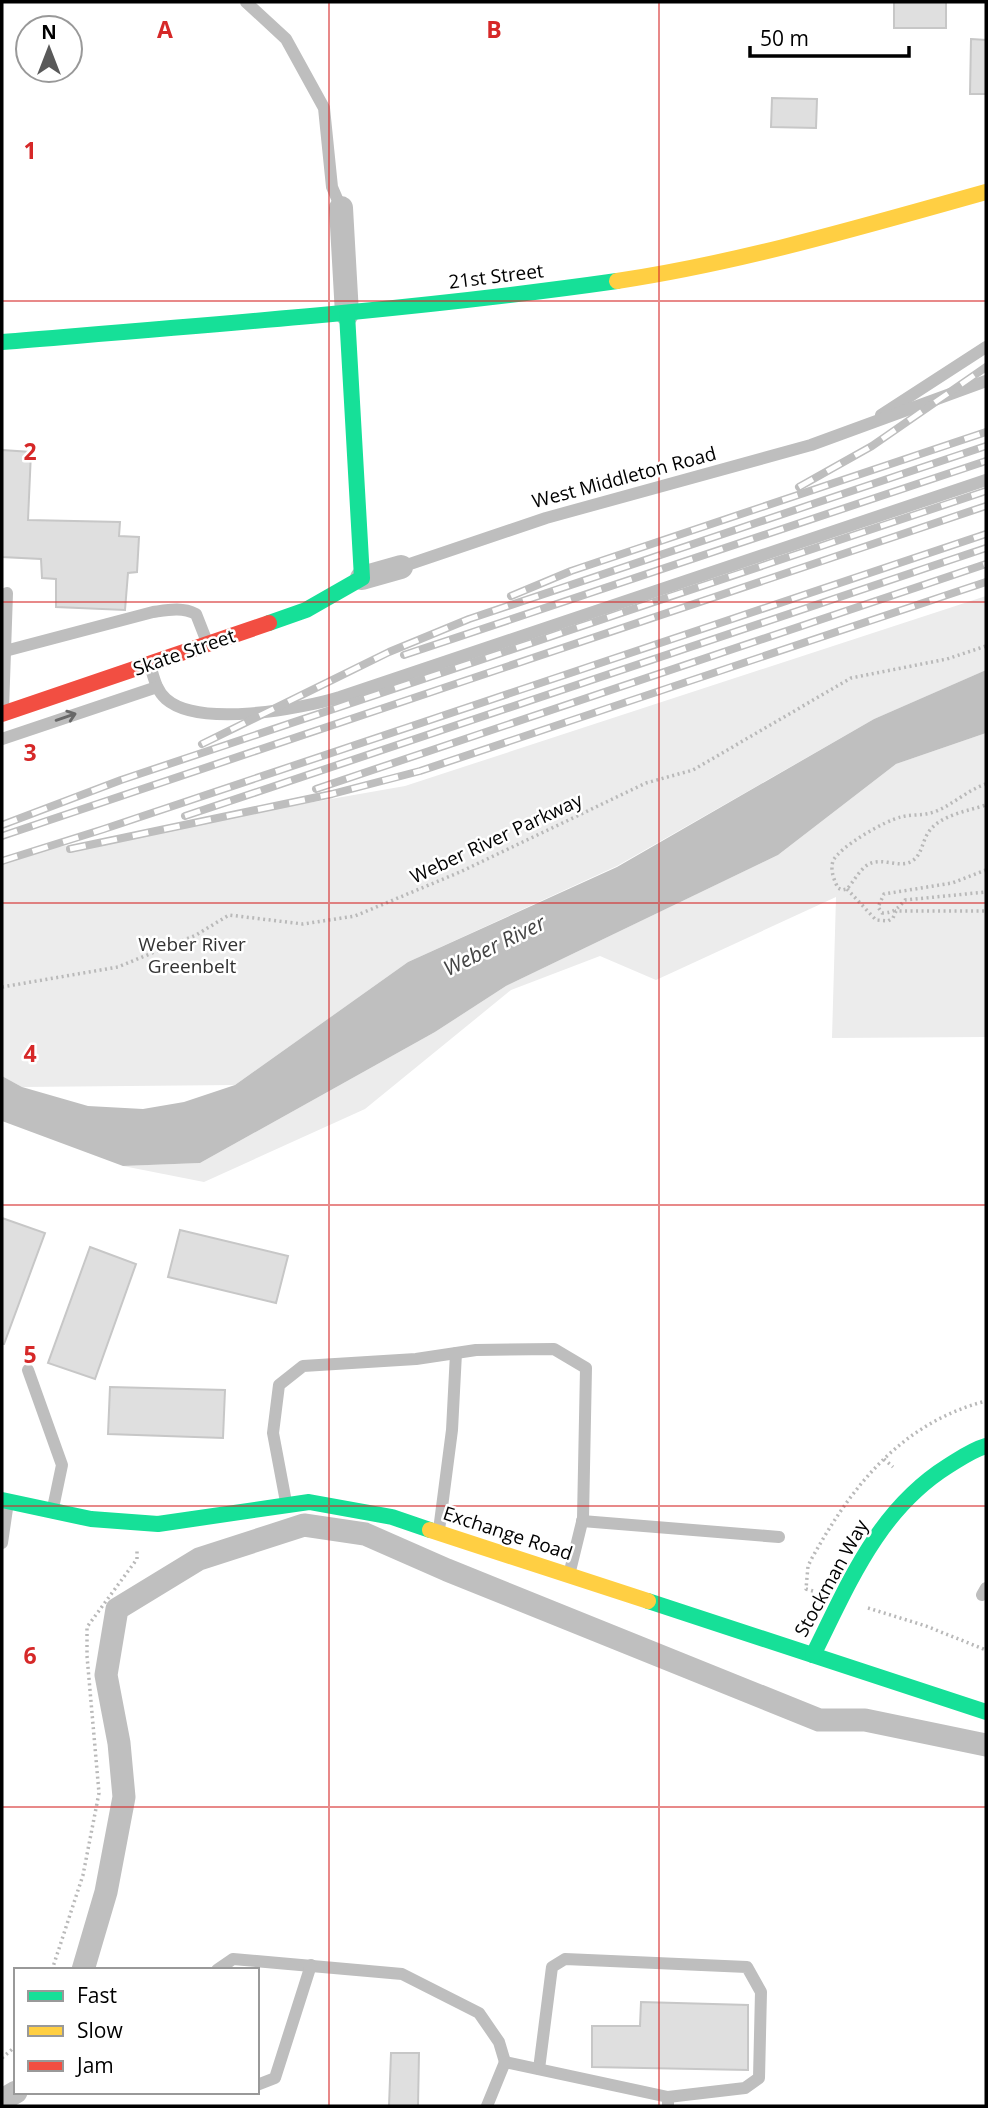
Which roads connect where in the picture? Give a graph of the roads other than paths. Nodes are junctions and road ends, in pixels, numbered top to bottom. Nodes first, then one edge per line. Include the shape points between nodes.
1 (246, 2) edge
2 (986, 192) edge
3 (341, 208) joint
4 (347, 314) junction
5 (2, 342) edge
6 (986, 347) edge
7 (986, 381) edge
8 (858, 429) junction
9 (986, 480) edge
10 (401, 567) joint
11 (362, 578) junction
12 (7, 593) dead end
13 (208, 644) junction
14 (5, 651) junction
15 (149, 663) junction
16 (157, 687) junction
17 (2, 714) edge
18 (2, 739) edge
19 (456, 1353) junction
20 (28, 1370) dead end
21 (986, 1446) edge
22 (5, 1501) edge
23 (287, 1505) junction
24 (52, 1512) junction
25 (582, 1521) junction
26 (439, 1532) junction
27 (779, 1537) dead end
28 (2, 1543) edge
29 (569, 1575) junction
30 (813, 1655) junction
31 (986, 1712) edge
32 (311, 1965) junction
33 (220, 1968) edge
34 (505, 2062) junction
35 (538, 2069) junction
36 (259, 2084) edge
37 (668, 2102) edge
38 (488, 2106) edge

1 - 3 lane via 286,39 324,108 332,187
2 - 4 street, 21st Street via 796,245 662,274
3 - 4 street
4 - 5 street, 21st Street
4 - 11 street
6 - 8 lane, West Middleton Road
7 - 8 lane, West Middleton Road
8 - 10 lane, West Middleton Road via 546,518
9 - 16 lane via 310,706 201,713 177,707
10 - 11 street, Skate Street
11 - 13 street, Skate Street via 306,610
12 - 14 lane
13 - 14 lane via 196,614 175,609
13 - 15 street, Skate Street
14 - 17 lane
15 - 16 lane
15 - 17 street, Skate Street
18 -> 16 lane
19 - 23 lane via 303,1366 279,1385 273,1433
19 - 25 lane via 554,1349 586,1368
19 - 26 lane
20 - 24 lane via 62,1465
21 - 30 street, Stockman Way via 927,1479 888,1518
22 - 24 street, Exchange Road
22 - 28 lane
23 - 24 street, Exchange Road via 158,1524
23 - 26 street, Exchange Road via 309,1502 392,1517
25 - 27 lane
25 - 29 lane
26 - 29 street, Exchange Road
29 - 30 street, Exchange Road
30 - 31 street, Exchange Road
32 - 33 lane via 233,1959
32 - 34 lane via 402,1974 479,2013 499,2042
32 - 36 lane via 275,2078
34 - 35 lane
34 - 38 lane
35 - 37 lane
35 - 37 lane via 552,1967 565,1959 747,1967 761,1992 759,2078 745,2088

